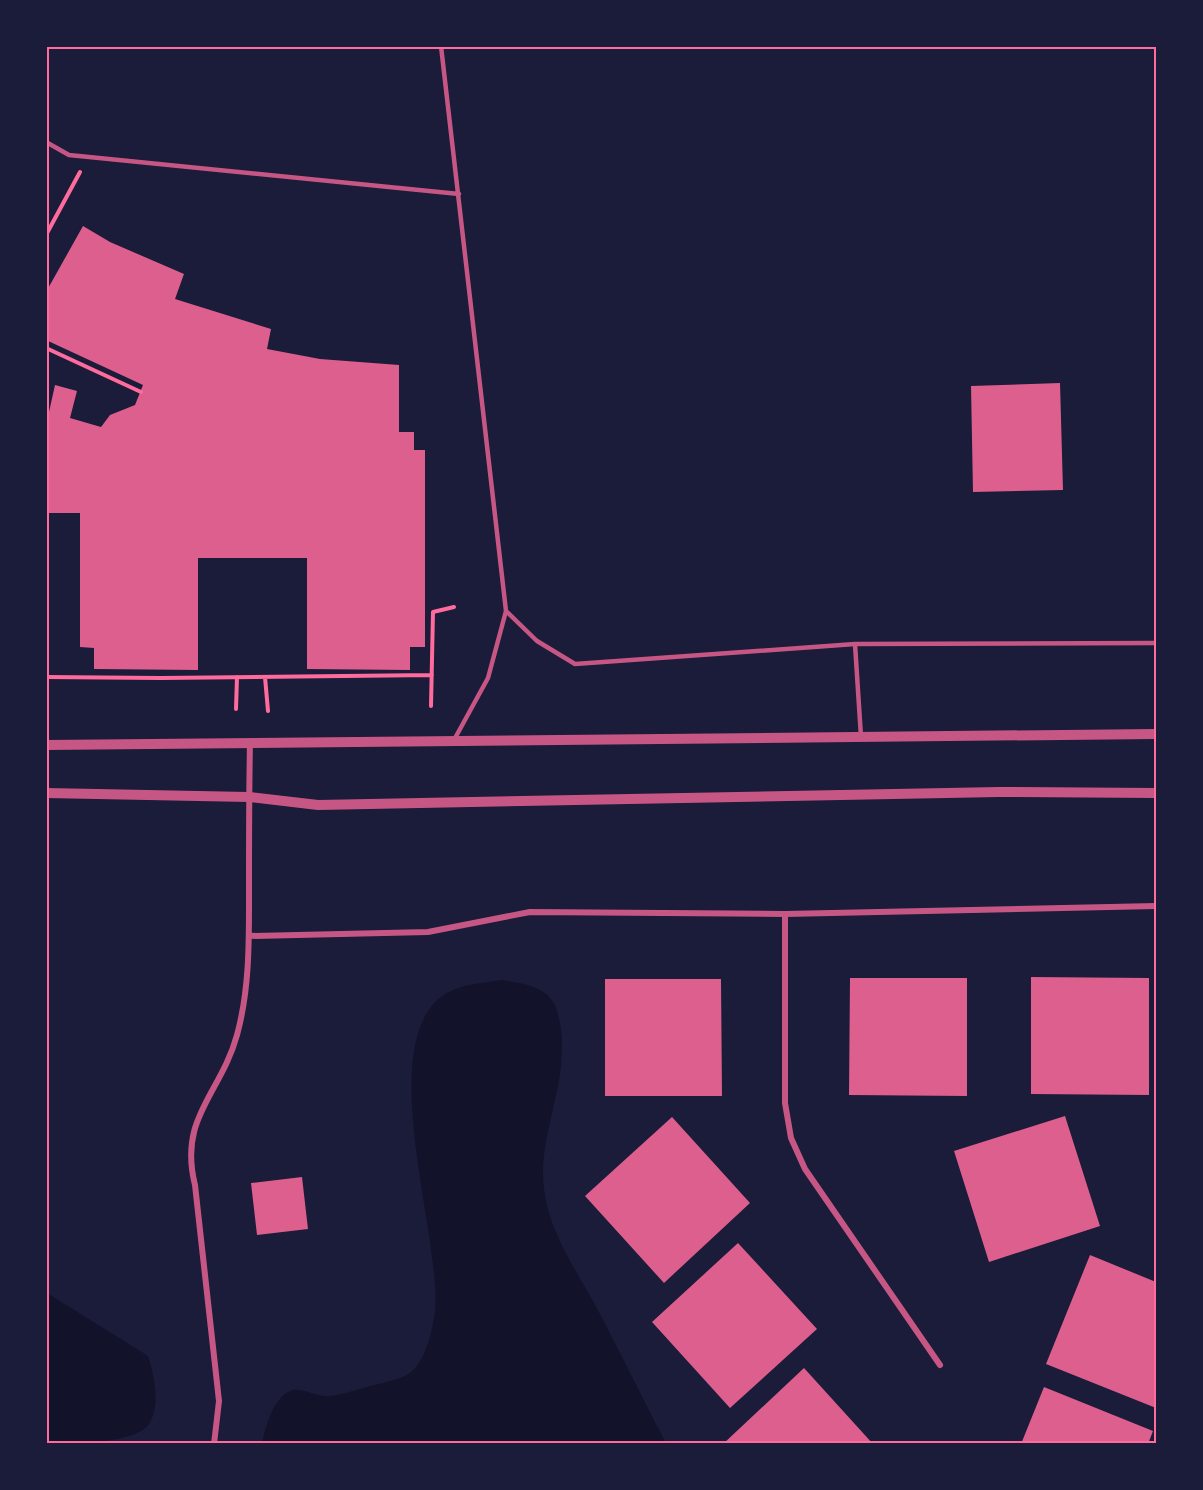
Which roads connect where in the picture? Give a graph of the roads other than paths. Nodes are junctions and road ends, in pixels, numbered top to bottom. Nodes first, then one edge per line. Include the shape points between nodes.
1 (441, 46) edge
2 (46, 142) edge
3 (459, 194) junction
4 (506, 611) junction
5 (1156, 642) edge
6 (855, 644) junction
7 (1156, 734) edge
8 (861, 737) junction
9 (453, 741) junction
10 (250, 742) junction
11 (46, 745) edge
12 (46, 793) edge
13 (1156, 793) edge
14 (249, 797) junction
15 (1156, 906) edge
16 (785, 914) junction
17 (249, 936) junction
18 (940, 1365) dead end
19 (214, 1443) edge

1 - 3 lane
2 - 3 lane via 69,155
3 - 4 lane
4 - 6 lane via 537,641 575,664
4 - 9 lane via 488,678
5 - 6 lane
6 - 8 lane
7 - 8 street
8 - 9 street
9 - 10 street
10 - 11 street
10 - 14 street
12 - 14 street
13 - 14 street via 999,792 318,804
14 - 17 street
15 - 16 street
16 - 17 street via 530,912 428,932
16 - 18 street via 785,1103 791,1138 805,1169
17 - 19 street via 246,987 236,1037 195,1124 190,1145 219,1401

